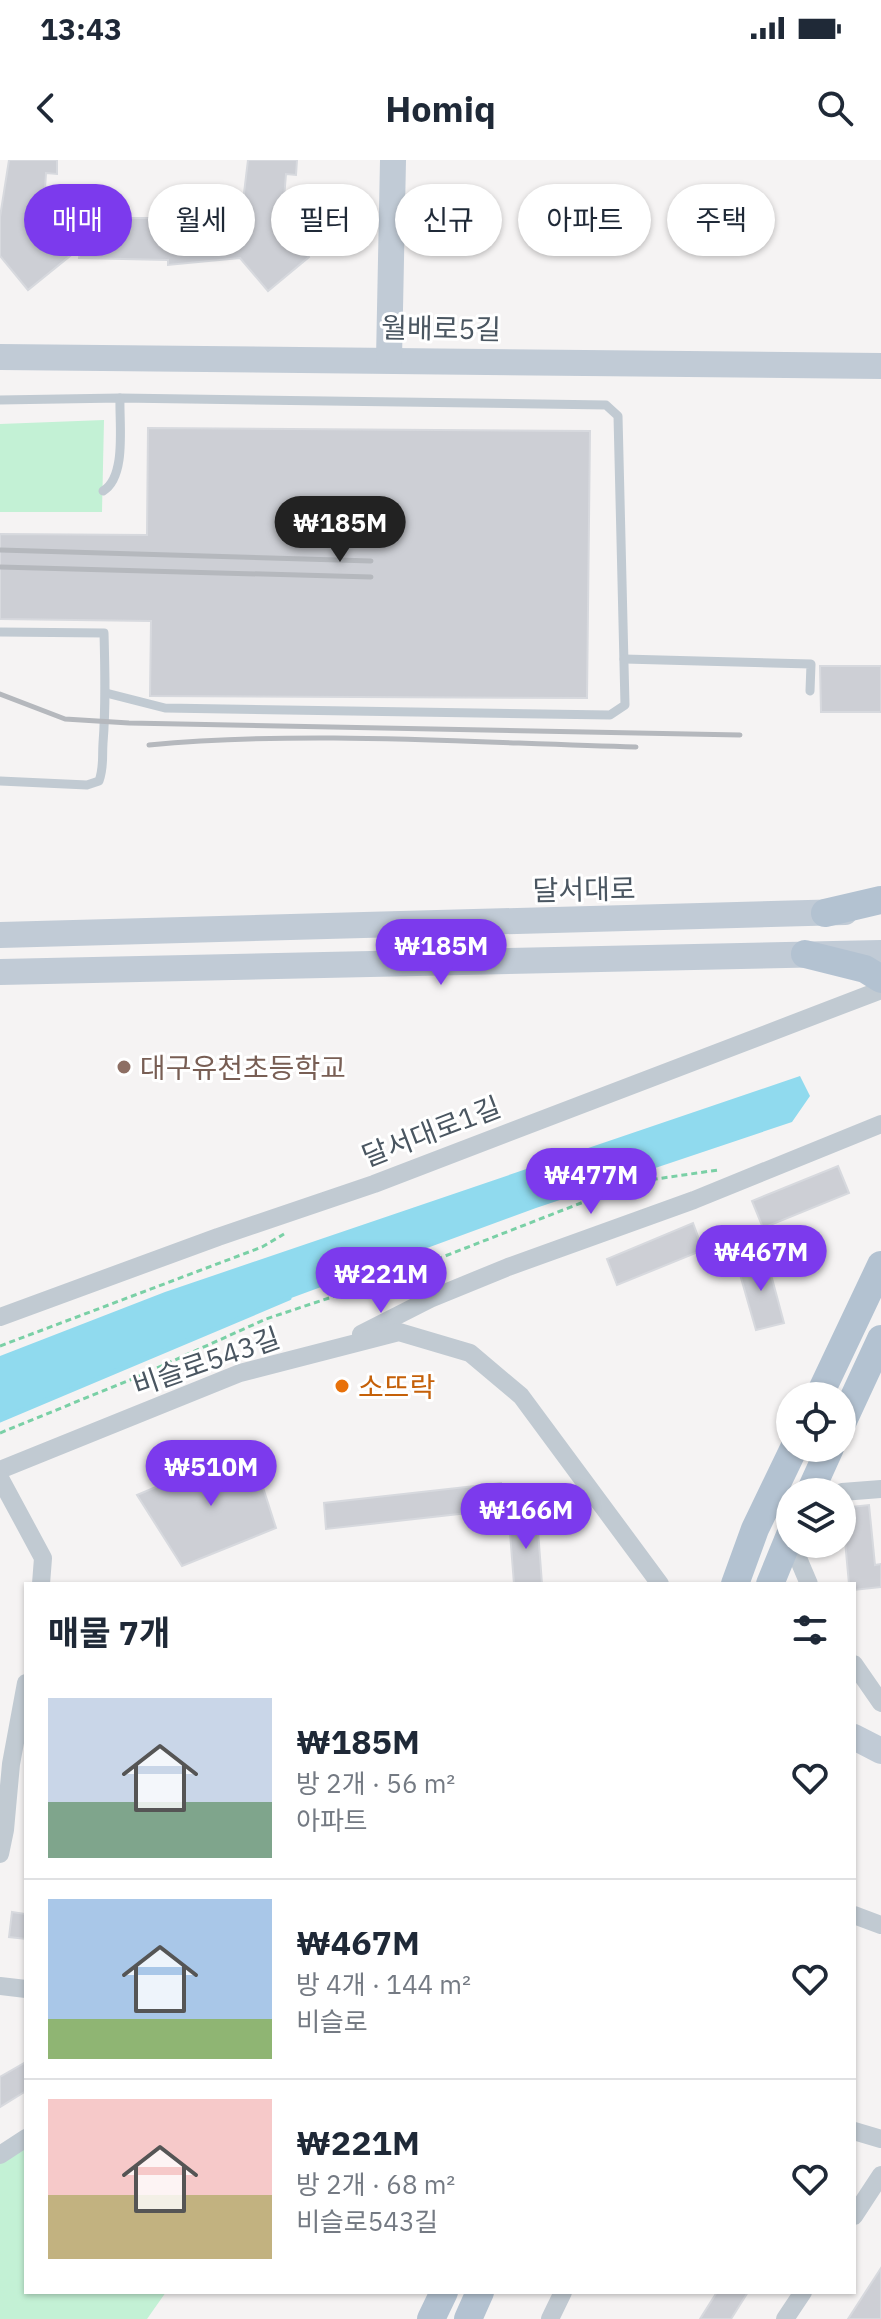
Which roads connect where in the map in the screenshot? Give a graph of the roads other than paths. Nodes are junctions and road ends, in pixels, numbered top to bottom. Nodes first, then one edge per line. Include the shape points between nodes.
1 (393, 160) edge
2 (0, 357) edge
3 (389, 359) junction
4 (881, 366) edge
5 (120, 398) junction
6 (0, 400) edge
7 (103, 491) dead end
8 (0, 632) edge
9 (624, 659) junction
10 (810, 691) dead end
11 (106, 693) junction
12 (0, 781) edge
13 (881, 900) edge
14 (881, 910) edge
15 (825, 913) junction
16 (0, 935) edge
17 (881, 953) edge
18 (805, 954) junction
19 (0, 972) edge
20 (881, 979) edge
21 (881, 990) edge
22 (881, 1124) edge
23 (881, 1265) edge
24 (0, 1317) edge
25 (881, 1339) edge
26 (321, 1352) junction
27 (826, 1382) edge
28 (856, 1393) edge
29 (787, 1462) edge
30 (0, 1470) edge
31 (1, 1480) edge
32 (881, 1489) edge
33 (856, 1491) edge
34 (782, 1558) edge
35 (798, 1558) edge
36 (41, 1582) edge
37 (659, 1582) edge
38 (736, 1582) edge
39 (771, 1582) edge
40 (808, 1582) edge
41 (856, 1667) edge
42 (24, 1694) edge
43 (881, 1703) edge
44 (856, 1738) edge
45 (881, 1751) edge
46 (0, 1854) edge
47 (856, 1916) edge
48 (881, 1925) edge
49 (0, 1986) edge
50 (24, 1989) edge
51 (856, 2132) edge
52 (24, 2139) edge
53 (881, 2139) edge
54 (0, 2155) edge
55 (881, 2175) edge
56 (856, 2213) edge
57 (443, 2294) edge
58 (479, 2294) edge
59 (562, 2294) edge
60 (802, 2294) edge
61 (431, 2319) edge
62 (468, 2319) edge
63 (550, 2319) edge
64 (785, 2319) edge

1 - 3 main road
2 - 3 main road, 월배로5길
3 - 4 main road, 월배로5길
5 - 6 lane
5 - 7 lane via 119,465
5 - 9 lane via 606,405 618,416
8 - 11 lane via 104,633
9 - 10 lane via 811,664
9 - 11 lane via 625,705 610,715 165,708
11 - 12 lane via 99,781
13 - 15 main road
14 - 15 main road, 달서대로
15 - 16 main road, 달서대로
17 - 18 main road
18 - 19 main road
18 - 20 main road via 865,969
21 - 24 street, 달서대로1길 via 356,1190
22 - 26 street via 694,1200 508,1267
23 - 27 main road
25 - 28 main road
26 - 30 street, 비슬로543길 via 240,1373
26 - 37 street, 비슬로543길 via 399,1332 470,1353 521,1396
29 - 38 main road
31 - 36 street via 43,1558
32 - 33 street
34 - 39 main road
35 - 40 street
41 - 43 street
42 - 46 street
44 - 45 main road
47 - 48 street
49 - 50 street
51 - 53 street
52 - 54 street
55 - 56 street
57 - 61 main road
58 - 62 main road
59 - 63 street
60 - 64 street

